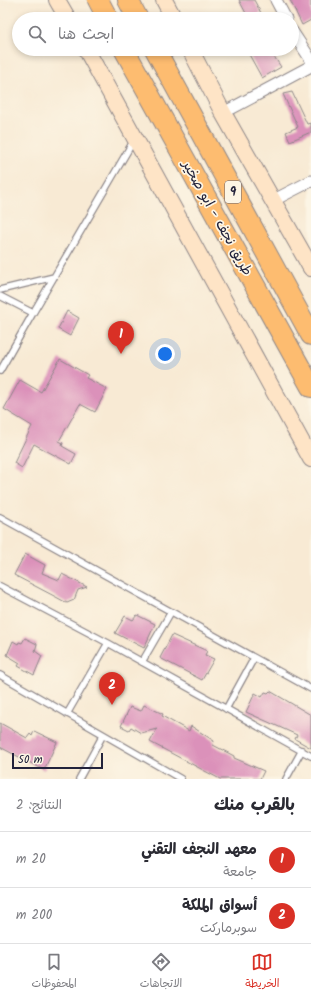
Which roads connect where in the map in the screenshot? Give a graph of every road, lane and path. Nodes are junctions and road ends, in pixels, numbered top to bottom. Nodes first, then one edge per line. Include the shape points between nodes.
1 (57, 0) edge
2 (98, 0) edge
3 (128, 0) edge
4 (164, 0) edge
5 (276, 0) edge
6 (64, 12) edge
7 (104, 12) edge
8 (134, 12) edge
9 (170, 12) edge
10 (282, 12) edge
11 (299, 42) edge
12 (90, 56) edge
13 (128, 56) edge
14 (159, 56) edge
15 (194, 56) edge
16 (311, 60) edge
17 (311, 66) edge
18 (223, 113) junction
19 (135, 138) junction
20 (311, 181) edge
21 (272, 201) junction
22 (311, 268) edge
23 (54, 277) junction
24 (0, 290) edge
25 (0, 296) edge
26 (34, 313) junction
27 (311, 335) edge
28 (0, 371) edge
29 (311, 387) edge
30 (311, 459) edge
31 (0, 517) edge
32 (0, 586) edge
33 (170, 612) junction
34 (108, 643) junction
35 (254, 658) junction
36 (142, 662) junction
37 (0, 676) edge
38 (311, 689) edge
39 (226, 709) junction
40 (67, 714) junction
41 (103, 735) junction
42 (302, 750) junction
43 (311, 756) edge
44 (79, 779) edge
45 (181, 779) edge
46 (286, 779) edge

1 - 6 main road
2 - 7 highway
3 - 8 highway
4 - 9 main road
5 - 10 street
11 - 16 street
12 - 19 main road
13 - 29 highway, طريق نجف - ابو صخير / 9
14 - 27 highway, طريق نجف - ابو صخير / 9
15 - 18 main road
17 - 18 street
18 - 21 main road
19 - 23 lane
19 - 30 main road
20 - 21 street
21 - 22 main road
23 - 24 lane
23 - 26 lane
25 - 26 lane
26 - 28 lane
31 - 33 lane
32 - 34 lane
33 - 35 lane
33 - 36 lane
34 - 36 lane
34 - 40 lane
35 - 38 lane
35 - 39 lane
36 - 39 lane
37 - 40 lane
39 - 42 lane
40 - 41 lane
41 - 44 lane
41 - 45 lane
42 - 43 lane
42 - 46 lane

